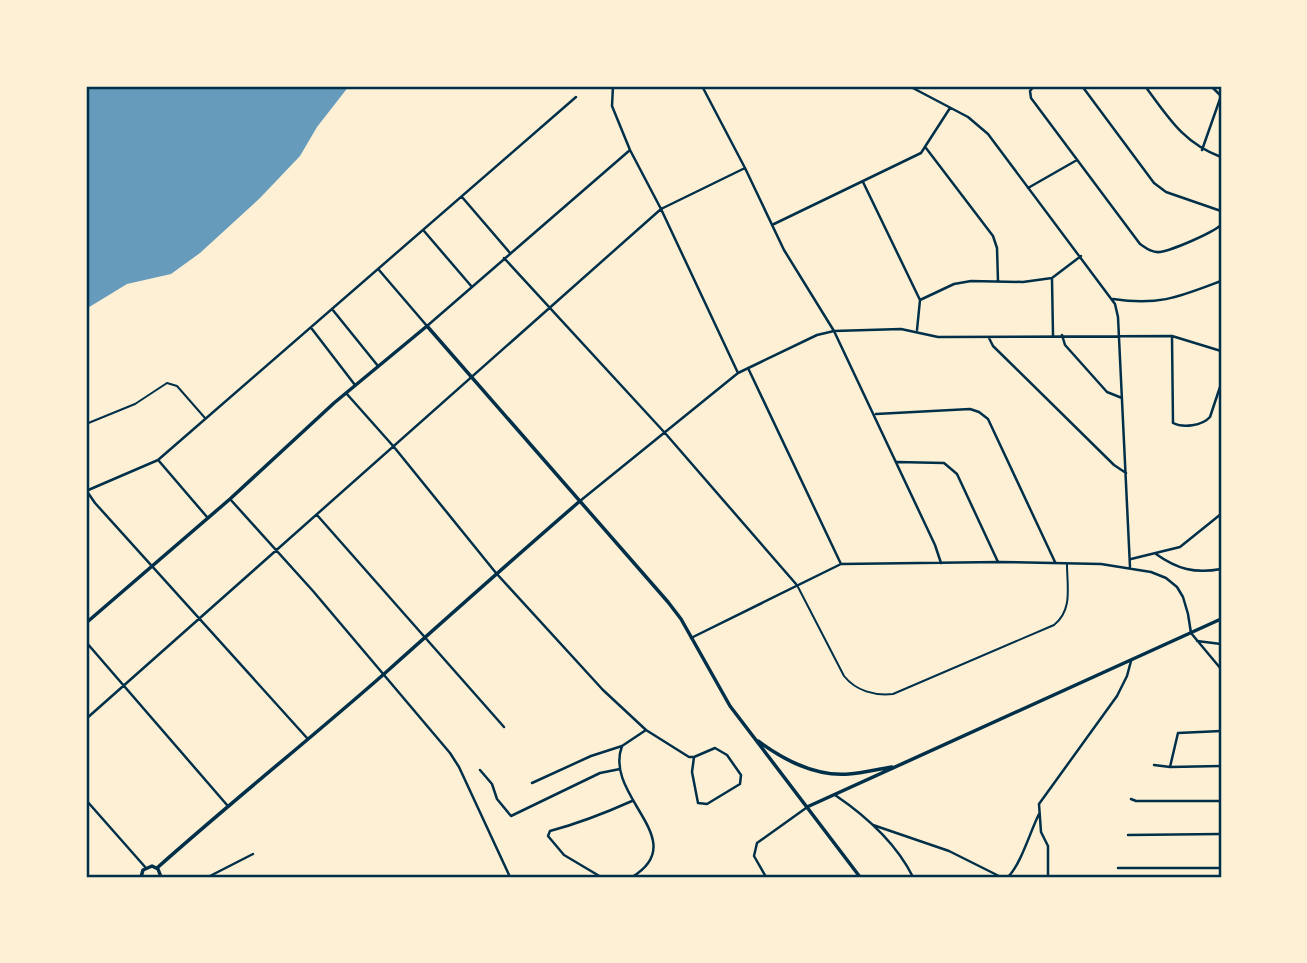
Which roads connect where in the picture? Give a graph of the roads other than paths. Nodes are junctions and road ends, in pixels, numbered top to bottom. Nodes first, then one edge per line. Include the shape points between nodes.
1 (613, 86) edge
2 (702, 86) edge
3 (909, 86) edge
4 (1034, 86) edge
5 (1082, 86) edge
6 (1145, 86) edge
7 (1211, 86) edge
8 (1221, 96) edge
9 (576, 97) dead end
10 (950, 108) junction
11 (926, 148) junction
12 (630, 149) junction
13 (1202, 150) junction
14 (1221, 157) edge
15 (1077, 160) junction
16 (745, 168) junction
17 (863, 182) junction
18 (1028, 188) junction
19 (462, 197) junction
20 (661, 209) junction
21 (1221, 211) edge
22 (773, 224) junction
23 (1221, 225) edge
24 (423, 231) junction
25 (510, 253) junction
26 (1081, 256) junction
27 (504, 258) junction
28 (379, 269) junction
29 (1052, 278) junction
30 (998, 281) junction
31 (1221, 281) edge
32 (472, 286) junction
33 (1112, 298) junction
34 (920, 300) junction
35 (332, 309) junction
36 (551, 309) junction
37 (427, 326) junction
38 (311, 328) junction
39 (834, 331) junction
40 (917, 331) junction
41 (1053, 335) junction
42 (1062, 335) junction
43 (1119, 335) junction
44 (1172, 336) junction
45 (989, 337) junction
46 (1221, 351) edge
47 (378, 366) junction
48 (748, 367) junction
49 (738, 373) junction
50 (472, 379) junction
51 (1221, 384) edge
52 (355, 385) junction
53 (346, 393) junction
54 (1122, 398) junction
55 (875, 414) junction
56 (205, 419) junction
57 (86, 424) edge
58 (664, 433) junction
59 (394, 447) junction
60 (158, 460) junction
61 (897, 462) junction
62 (1126, 473) junction
63 (86, 491) edge
64 (230, 499) junction
65 (580, 502) junction
66 (317, 515) junction
67 (1221, 516) edge
68 (207, 517) junction
69 (276, 551) junction
70 (1155, 554) junction
71 (1130, 559) junction
72 (999, 562) junction
73 (1055, 562) junction
74 (941, 563) junction
75 (842, 564) junction
76 (1067, 564) junction
77 (152, 566) junction
78 (1130, 567) junction
79 (1221, 569) edge
80 (496, 573) junction
81 (796, 584) junction
82 (1221, 619) edge
83 (199, 620) junction
84 (86, 623) edge
85 (1191, 633) junction
86 (425, 637) junction
87 (691, 638) junction
88 (1197, 641) junction
89 (86, 642) edge
90 (1221, 644) edge
91 (1130, 661) junction
92 (1221, 669) edge
93 (383, 674) junction
94 (124, 685) junction
95 (86, 719) edge
96 (504, 727) dead end
97 (646, 730) junction
98 (1221, 731) edge
99 (307, 738) junction
100 (753, 738) junction
101 (622, 746) junction
102 (694, 757) junction
103 (1154, 765) dead end
104 (900, 766) junction
105 (1221, 766) edge
106 (1171, 767) junction
107 (620, 769) junction
108 (480, 770) dead end
109 (532, 783) dead end
110 (835, 794) junction
111 (1131, 799) dead end
112 (86, 800) edge
113 (632, 801) junction
114 (1221, 801) edge
115 (227, 805) junction
116 (807, 807) junction
117 (1040, 814) junction
118 (873, 825) junction
119 (1221, 834) edge
120 (1128, 835) dead end
121 (253, 854) dead end
122 (146, 868) junction
123 (156, 868) junction
124 (1118, 868) dead end
125 (1221, 868) edge
126 (141, 877) edge
127 (161, 877) edge
128 (208, 877) edge
129 (510, 877) edge
130 (601, 877) edge
131 (632, 877) edge
132 (766, 877) edge
133 (860, 877) edge
134 (913, 877) edge
135 (1001, 877) edge
136 (1008, 877) edge
137 (1048, 877) edge

1 - 12 street via 612,106
2 - 16 street
3 - 10 street
4 - 15 street via 1031,98
5 - 21 street via 1154,183 1166,192
6 - 13 street via 1177,128
7 - 8 street
8 - 13 street
9 - 19 street
10 - 11 street
10 - 18 street via 979,125
11 - 17 street
11 - 30 street via 993,236
12 - 20 street
12 - 25 street
13 - 14 street
15 - 18 street
15 - 23 street via 1150,251 1160,252 1214,232
16 - 20 street
16 - 22 street
17 - 22 street
17 - 34 street
18 - 26 street
19 - 24 street
19 - 25 street
20 - 36 street
20 - 49 street
22 - 39 street
24 - 28 street
24 - 32 street
25 - 27 street
26 - 29 street
26 - 33 street
27 - 32 street
27 - 36 street
28 - 35 street
28 - 37 street
29 - 30 street
29 - 41 street
30 - 34 street via 954,284
31 - 33 street via 1164,301
32 - 37 street
33 - 43 street
34 - 40 street
35 - 38 street
35 - 47 street
36 - 50 street
36 - 58 street
37 - 47 street
37 - 50 street
38 - 52 street
38 - 56 street
39 - 40 street
39 - 48 street
39 - 55 street
40 - 45 street via 938,337
41 - 42 street
41 - 45 street
42 - 43 street
42 - 54 street via 1065,345 1107,392
43 - 44 street
43 - 54 street
44 - 46 street
44 - 51 street via 1173,423 1206,421
45 - 62 street via 993,346
47 - 52 street
48 - 49 street
48 - 75 street
49 - 58 street
50 - 59 street
50 - 65 street
52 - 53 street
53 - 59 street
53 - 64 street
54 - 62 street
55 - 61 street
55 - 73 street via 970,409 988,419
56 - 57 lane via 177,386 167,383 135,404
56 - 60 street
58 - 65 street
58 - 81 street
59 - 66 street
59 - 80 street
60 - 63 street
60 - 68 street
61 - 72 street via 951,467
61 - 74 street
62 - 71 street
63 - 77 street
64 - 68 street
64 - 69 street
65 - 80 street
65 - 87 street via 681,619
66 - 69 street
66 - 86 street
67 - 70 street via 1180,547
68 - 77 street
69 - 83 street
69 - 93 street
70 - 71 street
70 - 79 street via 1177,568
71 - 78 street
72 - 73 street
72 - 74 street
73 - 76 street
74 - 75 street
75 - 81 street
76 - 78 street
76 - 81 lane via 1068,609 1054,625 879,696 851,685 844,676
77 - 83 street
77 - 84 street
78 - 85 street via 1177,586
80 - 86 street
80 - 97 street
81 - 87 street
82 - 85 street
83 - 94 street
83 - 99 street
85 - 88 street
85 - 91 street
86 - 93 street
86 - 96 street
87 - 100 street
88 - 90 street
88 - 92 street
89 - 94 street
91 - 104 street
91 - 117 street via 1116,696 1045,793
93 - 99 street
93 - 129 street via 459,767
94 - 95 street
94 - 115 street
97 - 101 street
97 - 102 street
98 - 106 street via 1178,733
99 - 115 street
100 - 104 street via 778,755 828,773
100 - 116 street
101 - 107 street
101 - 109 street
102 - 102 street via 715,748 727,755 741,775 740,784 707,804 698,803
103 - 106 street
104 - 110 street
105 - 106 street
107 - 108 street via 511,816
107 - 113 street
110 - 116 street
110 - 118 street
111 - 114 street
112 - 122 street
113 - 130 street via 548,834 564,855
113 - 131 street via 651,832 654,854 645,869
115 - 123 street
116 - 132 street via 757,843 754,856
116 - 133 street
117 - 136 street
117 - 137 street via 1048,846
118 - 134 street
118 - 135 street via 949,851
119 - 120 street
121 - 128 street
122 - 123 street
122 - 126 street
123 - 127 street
124 - 125 street

